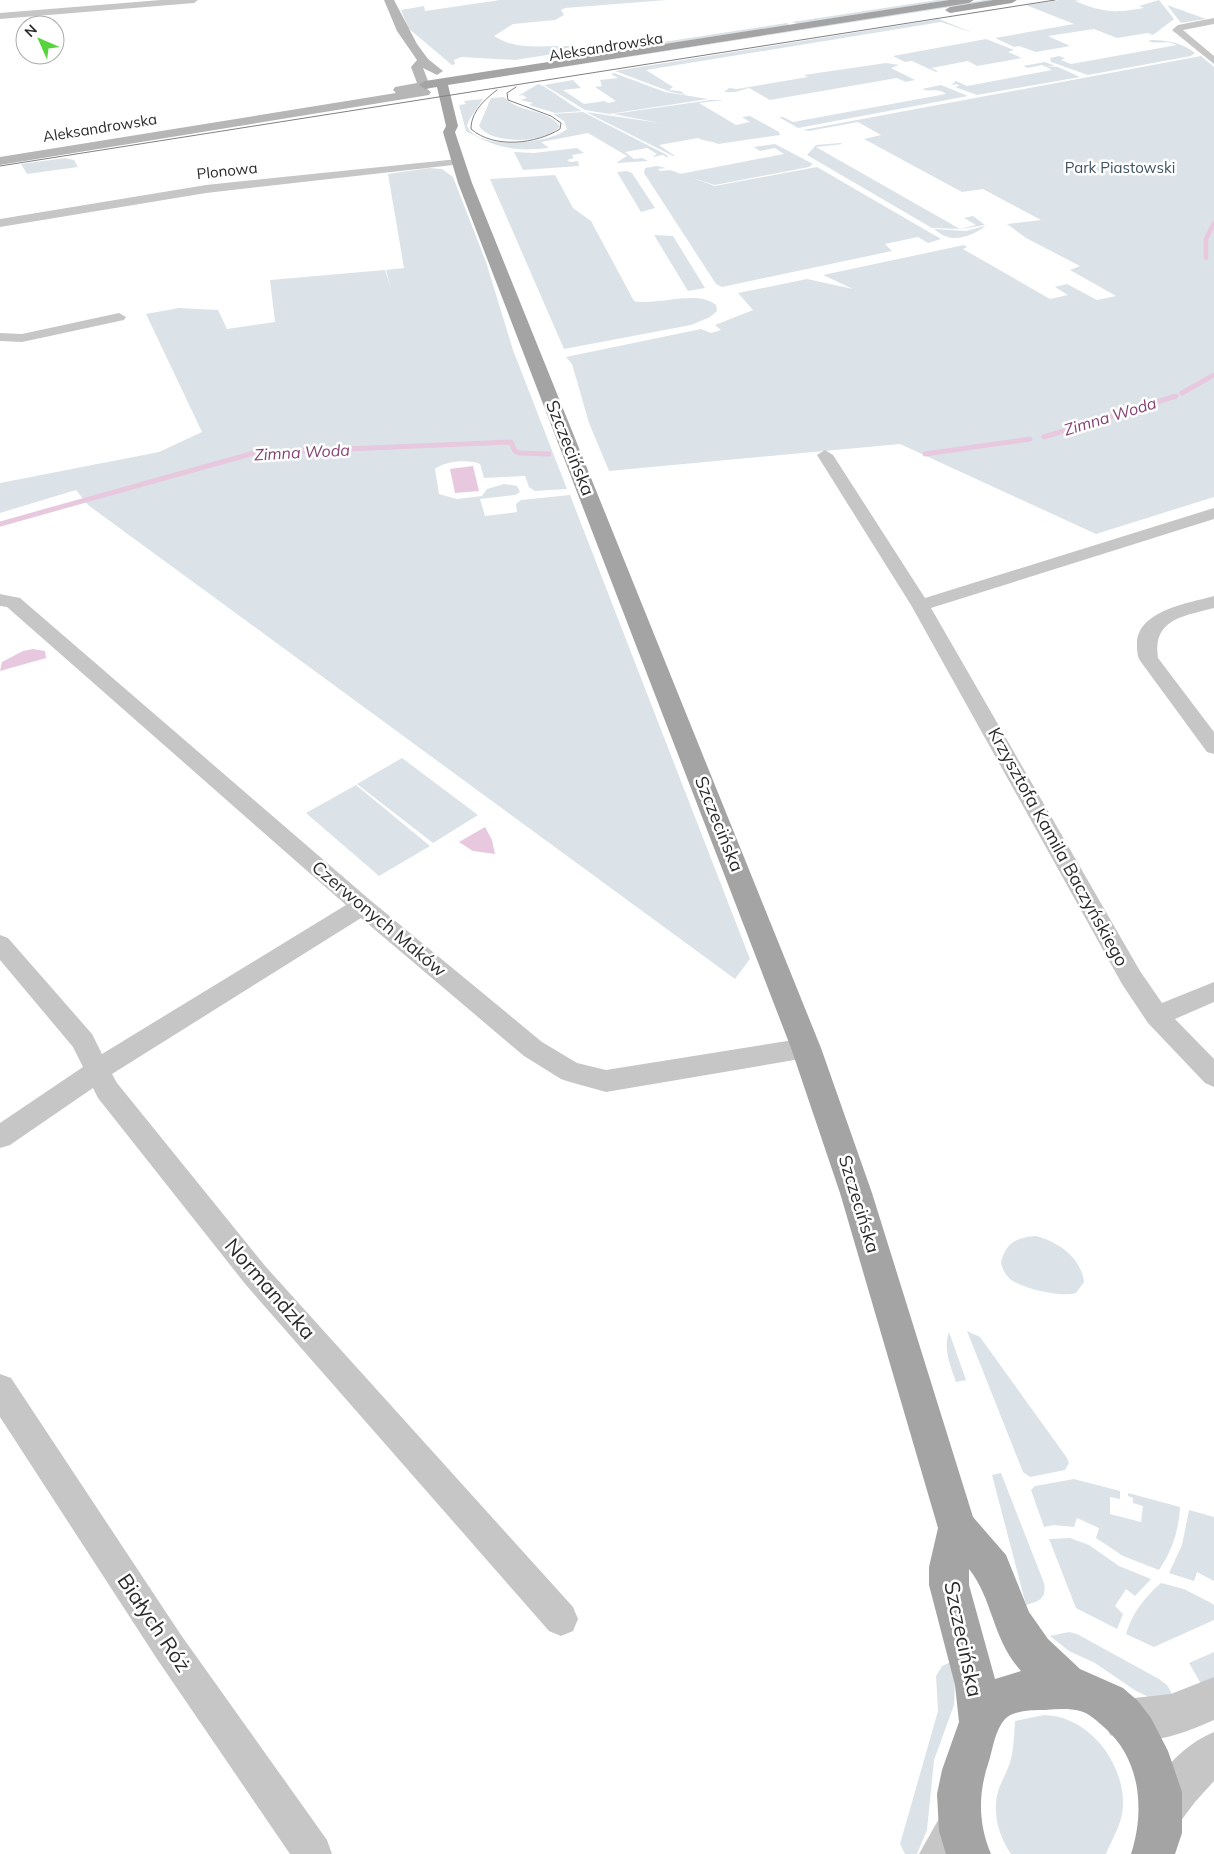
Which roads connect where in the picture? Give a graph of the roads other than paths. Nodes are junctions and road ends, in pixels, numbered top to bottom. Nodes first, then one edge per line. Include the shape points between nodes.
1 (194, 0) edge
2 (388, 0) edge
3 (969, 0) edge
4 (1012, 0) edge
5 (73, 5) edge
6 (0, 16) edge
7 (1214, 21) edge
8 (1212, 57) edge
9 (423, 61) junction
10 (442, 86) junction
11 (426, 94) junction
12 (0, 161) edge
13 (458, 162) junction
14 (0, 223) edge
15 (119, 316) dead end
16 (0, 337) edge
17 (825, 455) dead end
18 (1214, 513) edge
19 (6, 601) edge
20 (1214, 602) edge
21 (920, 605) junction
22 (1214, 747) edge
23 (362, 906) junction
24 (0, 944) edge
25 (1214, 990) edge
26 (1158, 1016) junction
27 (806, 1048) junction
28 (97, 1070) junction
29 (1214, 1076) edge
30 (0, 1137) edge
31 (0, 1389) edge
32 (957, 1528) junction
33 (561, 1619) dead end
34 (1070, 1688) junction
35 (1214, 1698) edge
36 (979, 1720) junction
37 (1125, 1720) junction
38 (1214, 1753) edge
39 (1162, 1811) junction
40 (955, 1843) edge
41 (313, 1854) edge
42 (1153, 1854) edge

1 - 5 street
2 - 9 main road, Szczecińska via 400,27
3 - 10 main road, Aleksandrowska
4 - 10 main road, Aleksandrowska
5 - 6 street
7 - 8 street via 1177,30
9 - 10 main road, Szczecińska via 433,65
9 - 11 main road via 417,66
10 - 11 main road, Aleksandrowska
10 - 13 main road, Szczecińska via 452,126 444,129
11 - 12 main road, Aleksandrowska
13 - 14 street, Plonowa via 206,189
13 - 27 main road, Szczecińska
15 - 16 street via 22,338
17 - 21 street, Krzysztofa Kamila Baczyńskiego
18 - 21 street
19 - 23 street, Czerwonych Maków
20 - 22 street via 1163,618 1148,635 1146,644 1148,658
21 - 26 street, Krzysztofa Kamila Baczyńskiego via 1131,977
23 - 27 street, Czerwonych Maków via 533,1049 570,1072 606,1081
23 - 28 street
24 - 28 street, Normandzka via 83,1041
25 - 26 street
26 - 29 street, Krzysztofa Kamila Baczyńskiego
27 - 32 main road, Szczecińska via 856,1194
28 - 30 street
28 - 33 street, Normandzka via 107,1090 256,1276
31 - 41 street, Białych Róż via 169,1647
32 - 34 main road, Szczecińska via 996,1575 1016,1629 1028,1648
32 - 36 main road, Szczecińska via 949,1566 949,1585 976,1685
34 - 36 main road via 1034,1689 1009,1694 993,1703
34 - 37 main road via 1108,1704
35 - 37 street via 1175,1716
36 - 40 main road via 960,1791
37 - 39 main road via 1150,1758 1158,1782
38 - 39 street via 1196,1766
39 - 42 main road via 1160,1834

